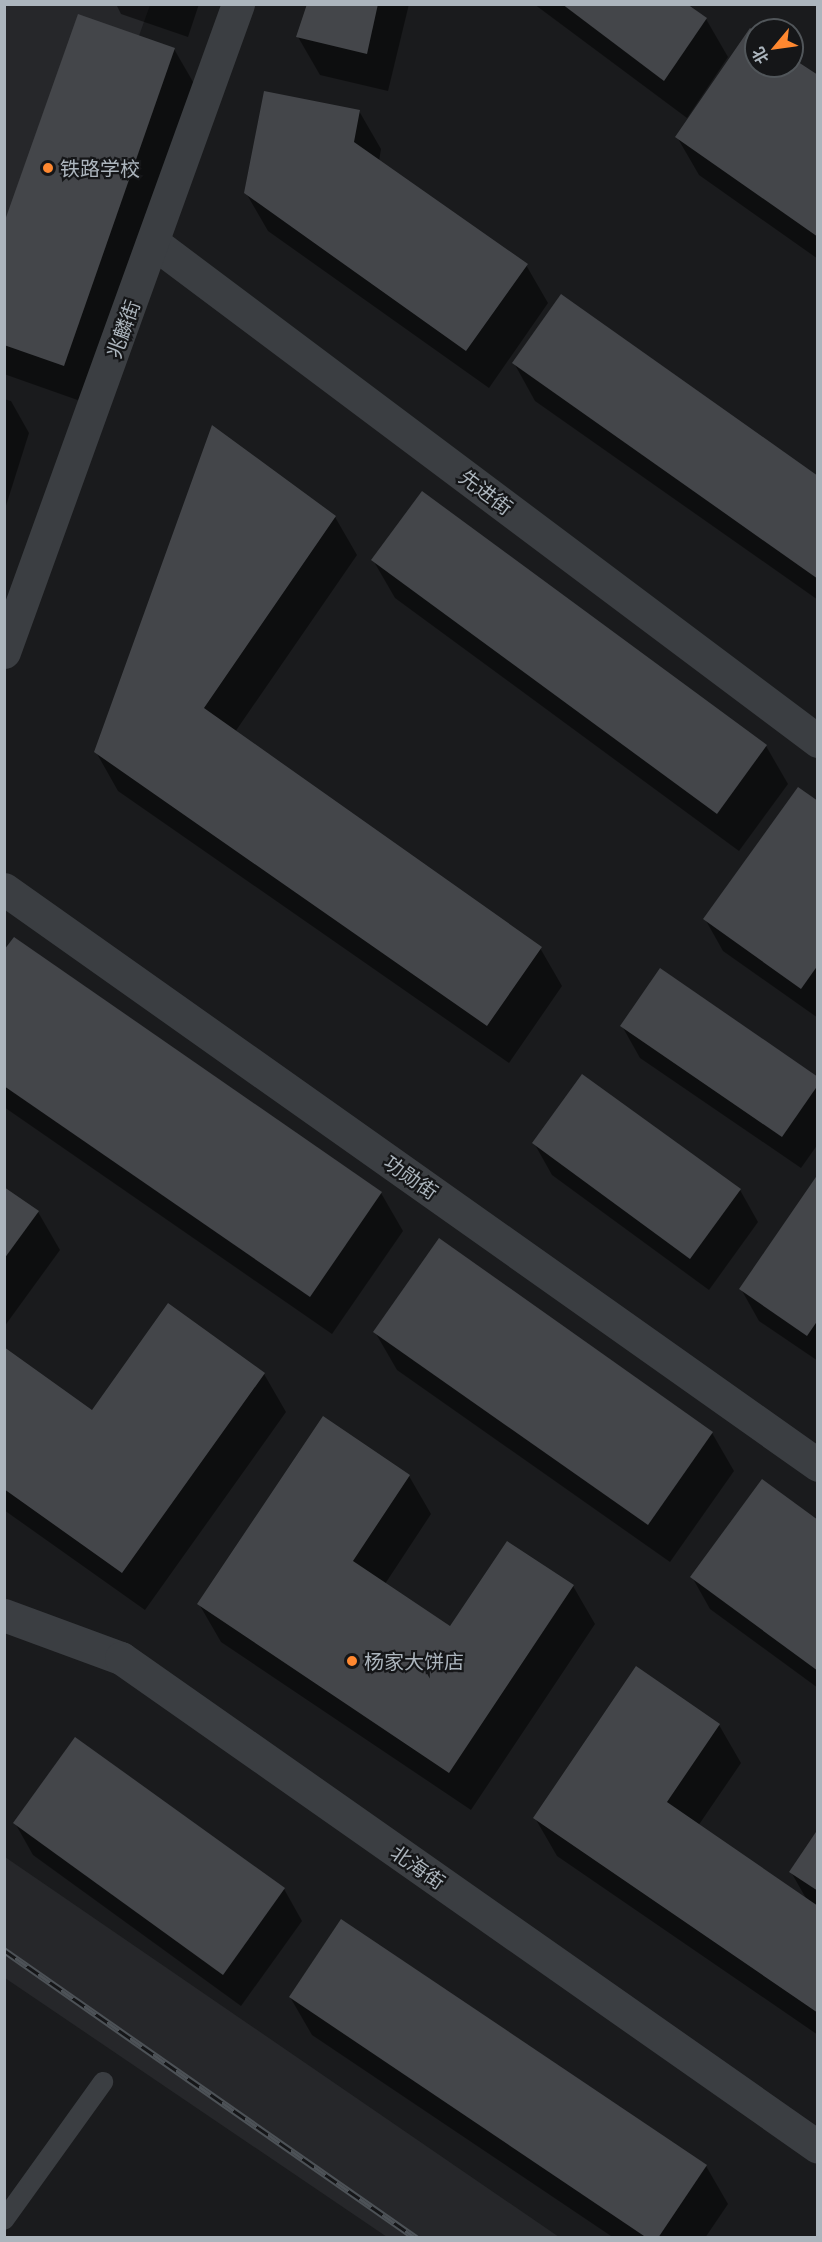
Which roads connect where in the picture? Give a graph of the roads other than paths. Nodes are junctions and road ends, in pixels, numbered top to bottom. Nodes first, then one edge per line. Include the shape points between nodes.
1 (238, 4) edge
2 (154, 243) junction
3 (4, 652) edge
4 (818, 741) edge
5 (4, 889) edge
6 (818, 1465) edge
7 (4, 1615) edge
8 (103, 2082) dead end
9 (818, 2147) edge
10 (4, 2220) edge

1 - 2 street, 兆麟街
2 - 3 street, 兆麟街
2 - 4 street, 先进街
5 - 6 street, 功勋街
7 - 9 street, 北海街 via 121,1658
8 - 10 lane

